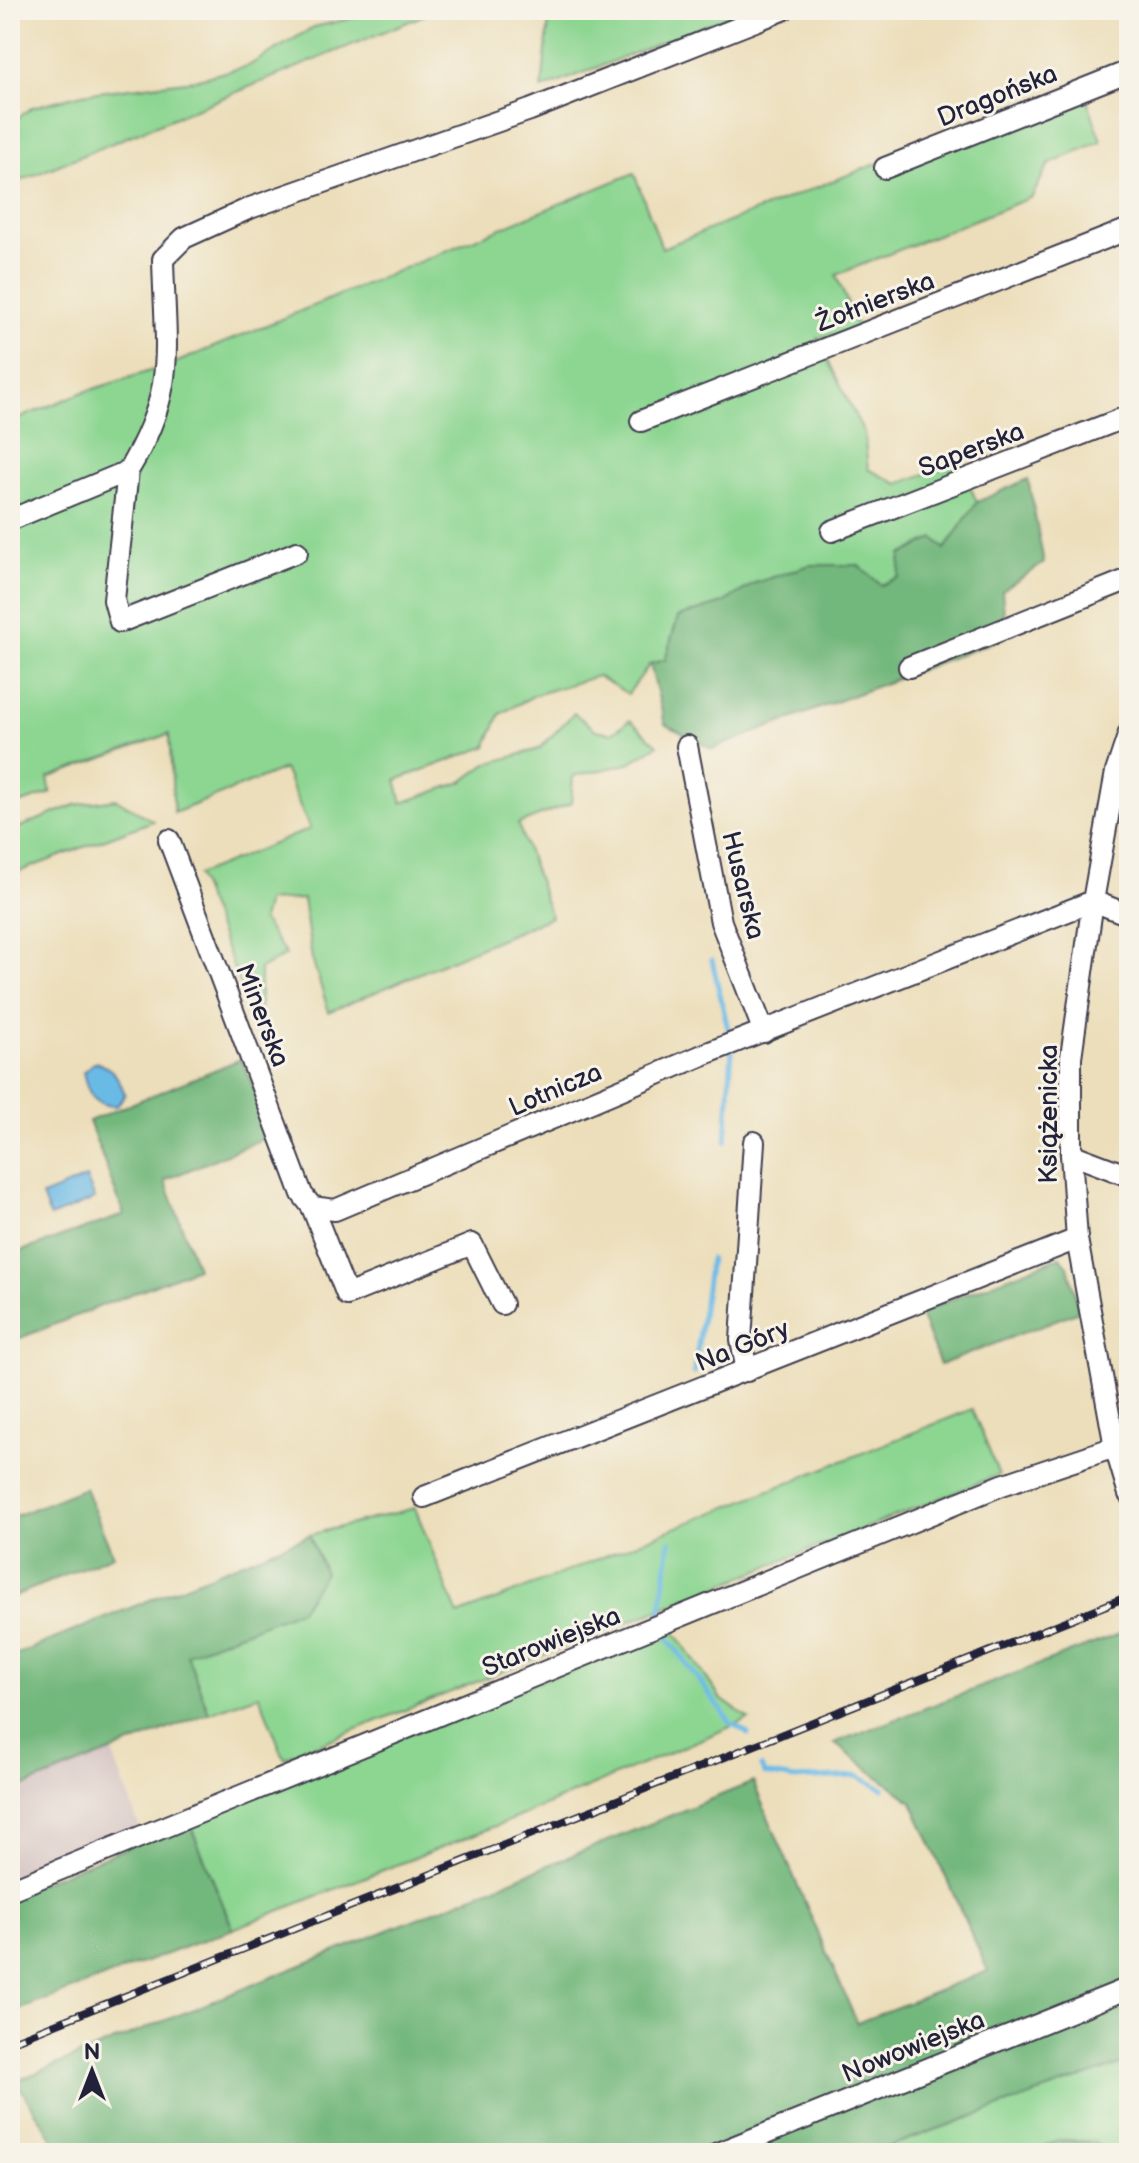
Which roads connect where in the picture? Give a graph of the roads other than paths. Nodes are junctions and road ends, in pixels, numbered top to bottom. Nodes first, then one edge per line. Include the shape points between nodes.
1 (783, 10) edge
2 (1129, 71) edge
3 (885, 168) dead end
4 (1129, 229) edge
5 (1129, 416) edge
6 (641, 421) dead end
7 (128, 471) junction
8 (10, 520) edge
9 (832, 531) dead end
10 (297, 552) dead end
11 (1129, 579) edge
12 (909, 667) dead end
13 (1129, 733) edge
14 (687, 746) dead end
15 (169, 840) dead end
16 (1093, 901) junction
17 (1129, 915) edge
18 (764, 1032) junction
19 (754, 1142) dead end
20 (1071, 1154) junction
21 (1129, 1176) edge
22 (312, 1207) junction
23 (1077, 1239) junction
24 (502, 1304) dead end
25 (747, 1371) junction
26 (1115, 1447) junction
27 (1129, 1494) edge
28 (424, 1497) dead end
29 (10, 1890) edge
30 (1129, 1988) edge
31 (718, 2153) edge

1 - 7 street via 530,110 250,208 184,238 163,259 168,367 164,395
2 - 3 street, Dragońska
4 - 6 street, Żołnierska
5 - 9 street, Saperska
7 - 8 street
7 - 10 street via 114,600 120,622
11 - 12 street
13 - 16 street, Książenicka via 1116,772
14 - 18 street, Husarska via 721,922
15 - 22 street, Minerska via 302,1194
16 - 17 street
16 - 18 street, Lotnicza
16 - 20 street, Książenicka via 1071,1057
18 - 22 street, Lotnicza via 335,1210
19 - 25 street via 741,1340
20 - 21 street
20 - 23 street, Książenicka
22 - 24 street via 347,1295 472,1244
23 - 25 street, Na Góry
23 - 26 street, Książenicka
25 - 28 street, Na Góry
26 - 27 street, Książenicka
26 - 29 street, Starowiejska via 1002,1485
30 - 31 street, Nowowiejska

